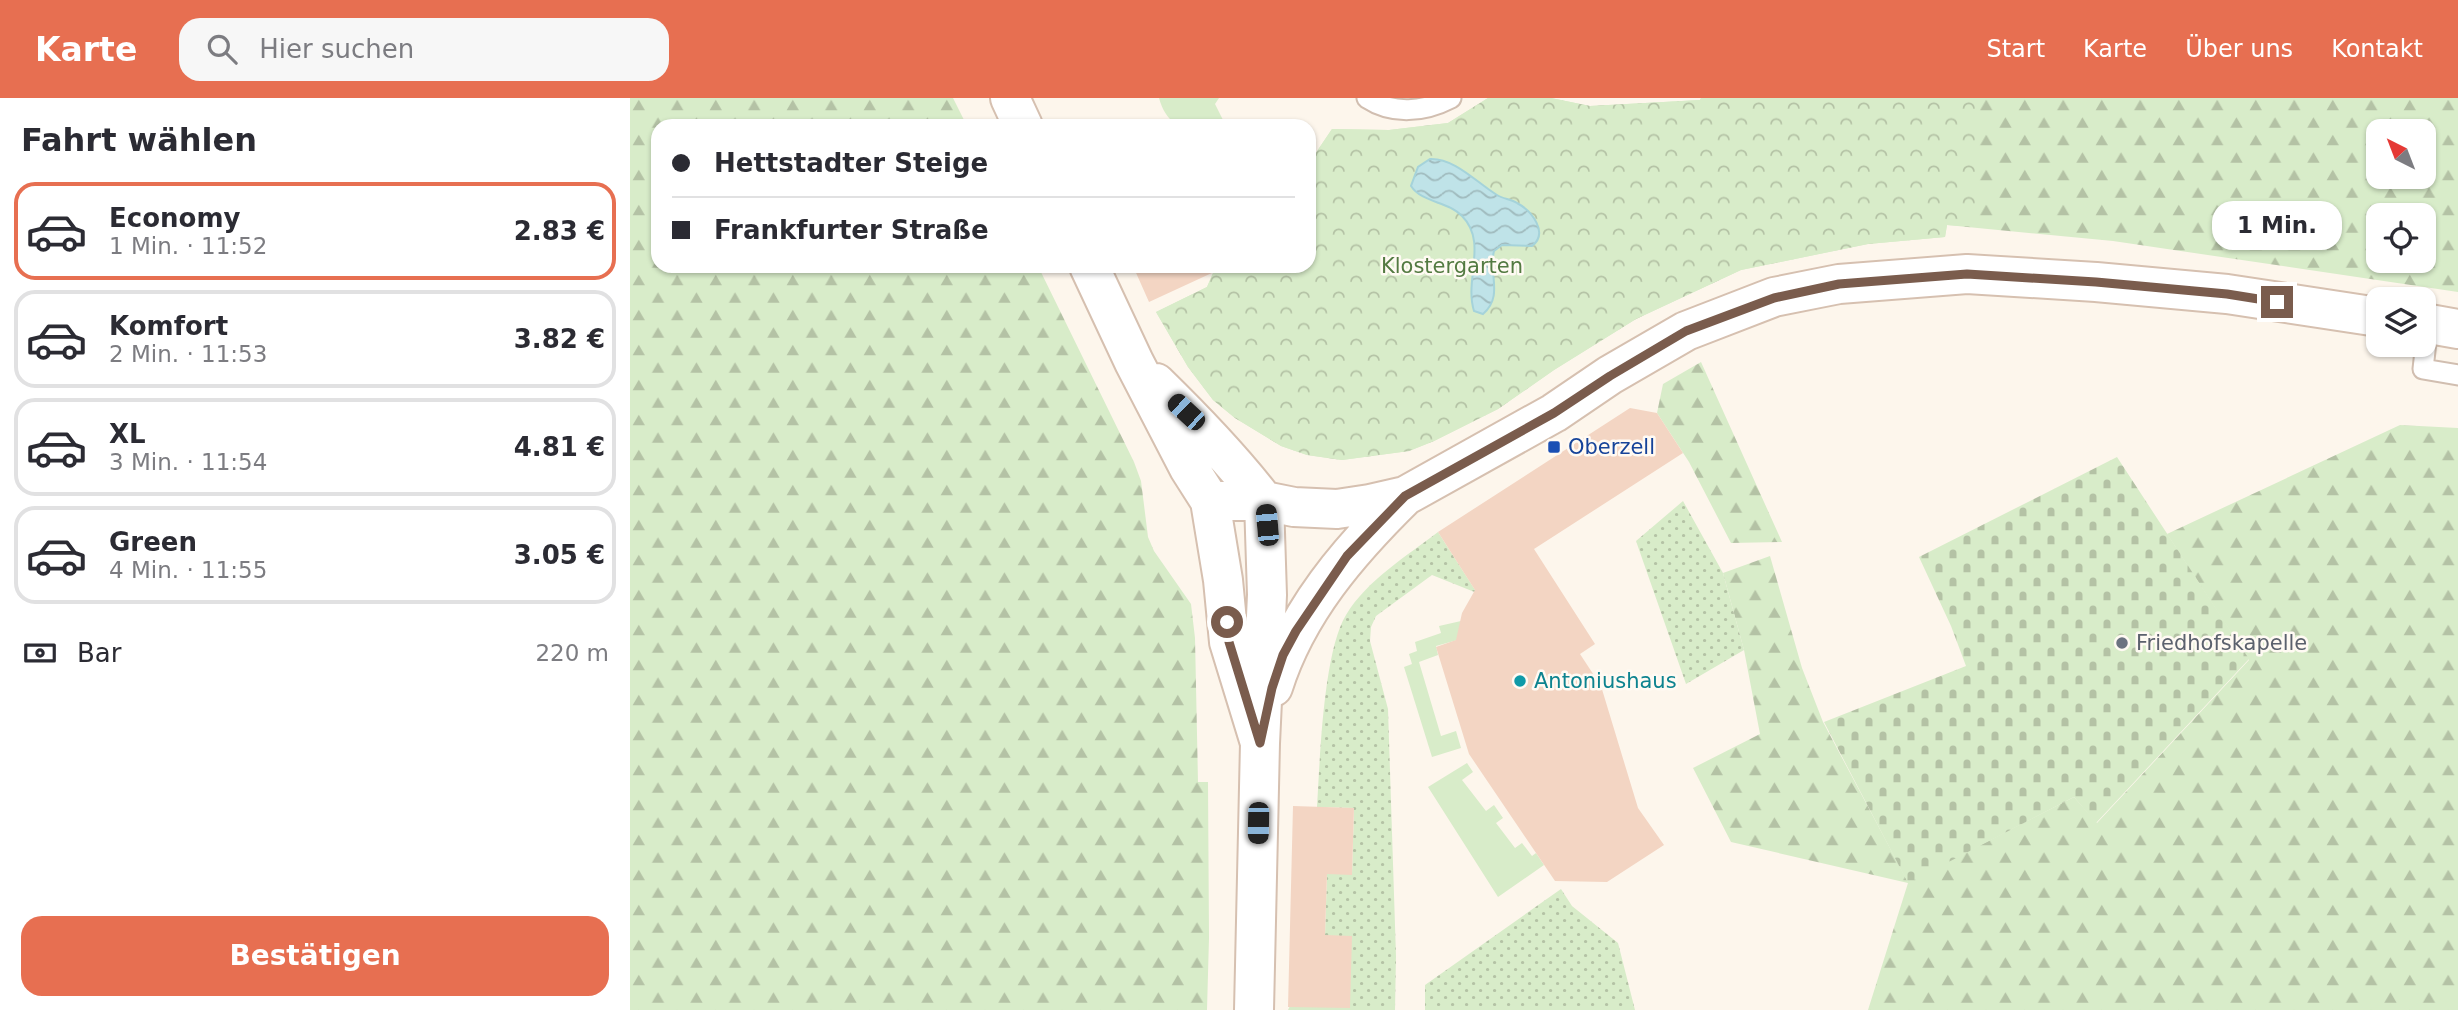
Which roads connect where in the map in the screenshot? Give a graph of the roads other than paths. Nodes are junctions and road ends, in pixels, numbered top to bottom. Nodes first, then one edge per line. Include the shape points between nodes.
1 (1010, 98) edge
2 (1367, 98) edge
3 (1451, 98) edge
4 (1020, 119) edge
5 (1092, 273) edge
6 (2366, 315) edge
7 (2437, 325) edge
8 (1134, 362) junction
9 (2458, 375) edge
10 (1405, 496) junction
11 (1210, 500) junction
12 (1265, 501) junction
13 (1215, 540) junction
14 (1260, 743) junction
15 (1254, 1010) edge

1 - 4 main road
2 - 3 lane via 1380,107 1413,111
5 - 8 main road
6 - 10 main road via 2227,294 2019,277 1967,274 1839,284 1774,298 1686,331 1554,413
7 - 9 lane via 2423,369
8 - 11 main road
8 - 12 main road via 1202,427
10 - 12 main road via 1337,509
10 - 14 main road via 1347,556 1296,631 1272,688
11 - 12 main road
11 - 13 main road
12 - 13 main road
12 - 14 main road via 1267,587
13 - 14 main road via 1229,642
14 - 15 main road

